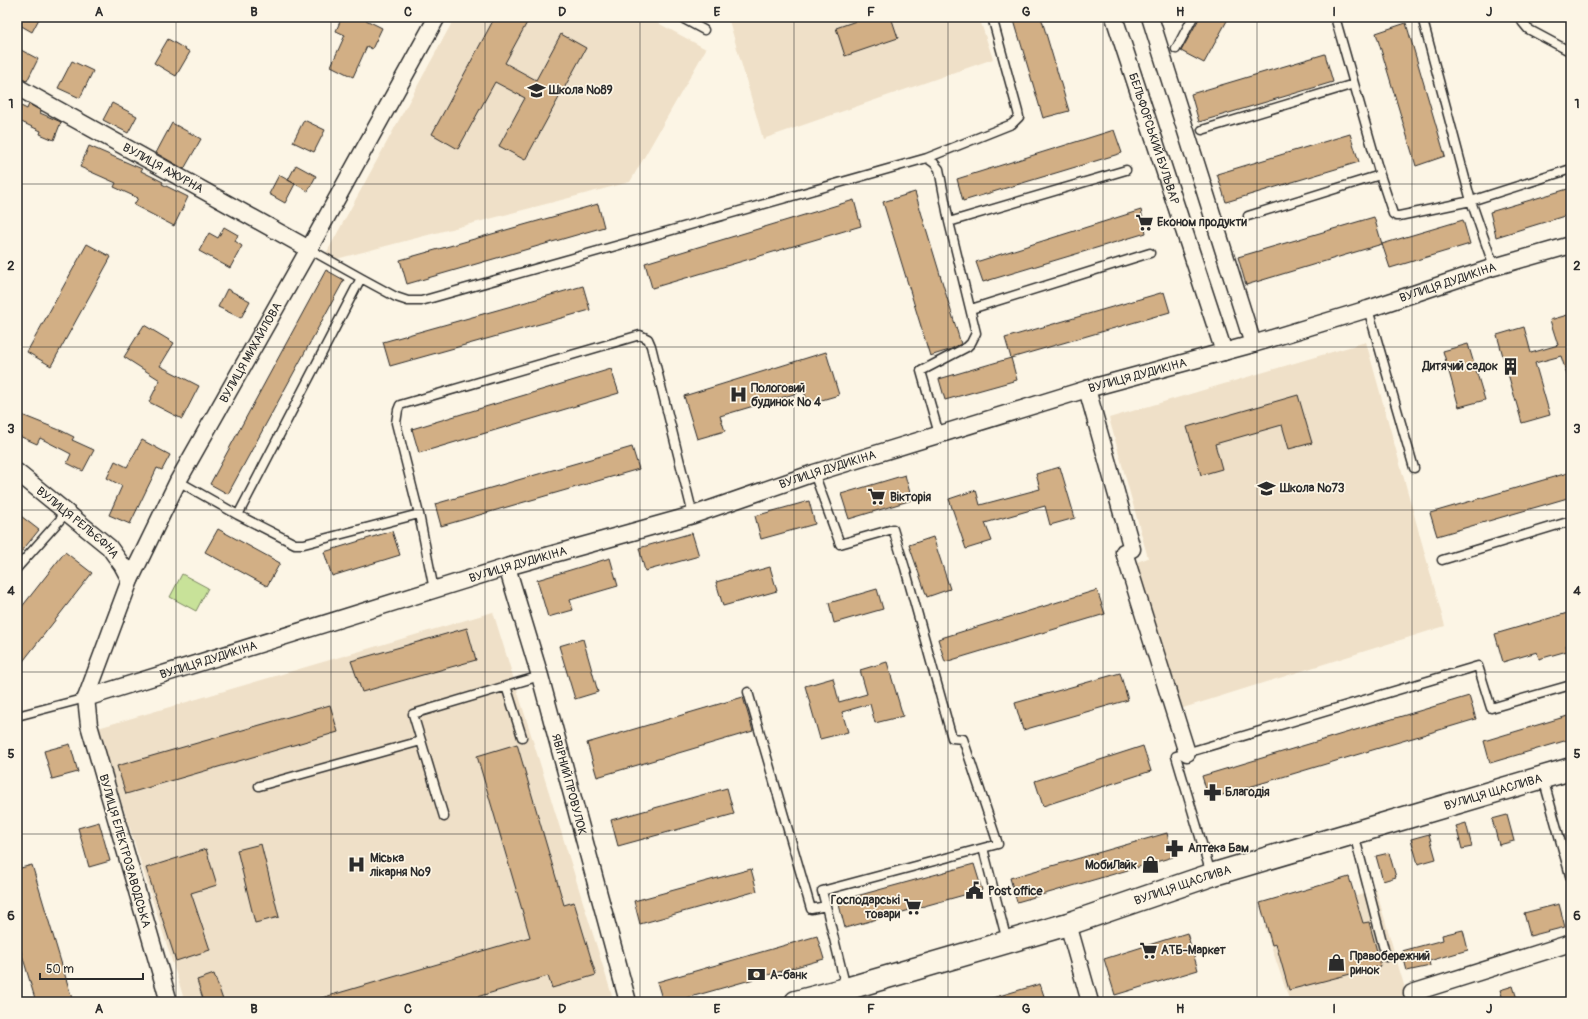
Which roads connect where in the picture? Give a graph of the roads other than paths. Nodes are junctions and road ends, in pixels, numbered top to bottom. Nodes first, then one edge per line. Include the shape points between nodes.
1 (437, 17) edge
2 (680, 17) edge
3 (992, 17) edge
4 (1114, 17) edge
5 (1150, 17) edge
6 (1193, 17) edge
7 (1335, 17) edge
8 (1422, 17) edge
9 (1519, 17) edge
10 (704, 30) dead end
11 (1176, 49) dead end
12 (1571, 52) edge
13 (1354, 84) junction
14 (17, 87) edge
15 (1202, 130) dead end
16 (927, 158) junction
17 (1571, 169) edge
18 (1126, 170) dead end
19 (1380, 175) junction
20 (1471, 201) junction
21 (1248, 216) dead end
22 (949, 222) junction
23 (1571, 245) edge
24 (309, 249) junction
25 (1150, 253) dead end
26 (1494, 267) junction
27 (362, 278) junction
28 (971, 309) junction
29 (1368, 309) junction
30 (1252, 344) junction
31 (1224, 352) junction
32 (1087, 389) junction
33 (939, 434) junction
34 (1414, 468) dead end
35 (17, 472) edge
36 (814, 473) junction
37 (178, 481) junction
38 (66, 512) junction
39 (419, 514) junction
40 (238, 515) junction
41 (693, 515) junction
42 (1571, 521) edge
43 (1442, 560) dead end
44 (507, 567) junction
45 (17, 568) edge
46 (130, 580) junction
47 (434, 590) junction
48 (540, 676) junction
49 (1571, 685) edge
50 (506, 686) junction
51 (748, 692) dead end
52 (86, 698) junction
53 (17, 716) edge
54 (522, 737) dead end
55 (421, 741) junction
56 (1187, 753) junction
57 (1571, 769) edge
58 (1543, 777) junction
59 (259, 786) dead end
60 (444, 817) dead end
61 (1354, 834) junction
62 (983, 848) junction
63 (1211, 875) junction
64 (1571, 880) edge
65 (826, 906) junction
66 (1068, 924) junction
67 (1007, 941) junction
68 (1571, 943) edge
69 (1386, 957) dead end
70 (846, 989) junction
71 (1412, 992) dead end
72 (169, 1002) edge
73 (628, 1002) edge
74 (796, 1002) edge
75 (1090, 1002) edge

1 - 24 street, ВУЛИЦЯ МИХАЙЛОВА
2 - 10 lane
3 - 16 lane via 1019,118 1012,124
4 - 31 street, БЕЛЬФОРСЬКИЙ БУЛЬВАР
5 - 30 street
6 - 11 lane
7 - 13 lane
8 - 20 lane
9 - 12 lane via 1528,29
13 - 15 lane
13 - 19 lane
14 - 24 street, ВУЛИЦЯ АЖУРНА
16 - 22 lane via 939,169
16 - 27 lane via 421,301 402,299
17 - 20 lane
18 - 22 lane
19 - 20 lane via 1393,214 1396,216
19 - 21 lane
20 - 26 lane
22 - 28 lane
23 - 26 street, ВУЛИЦЯ ДУДИКІНА
24 - 27 lane
24 - 37 street, ВУЛИЦЯ МИХАЙЛОВА
25 - 28 lane
26 - 29 street, ВУЛИЦЯ ДУДИКІНА
27 - 40 lane
28 - 33 lane via 976,333 971,343 921,371
29 - 30 street, ВУЛИЦЯ ДУДИКІНА
29 - 34 lane
30 - 31 street, ВУЛИЦЯ ДУДИКІНА
31 - 32 street, ВУЛИЦЯ ДУДИКІНА
32 - 33 street, ВУЛИЦЯ ДУДИКІНА
32 - 56 street via 1132,549 1124,552
33 - 36 street, ВУЛИЦЯ ДУДИКІНА
35 - 38 street, ВУЛИЦЯ РЕЛЬЄФНА
36 - 41 street, ВУЛИЦЯ ДУДИКІНА
36 - 62 lane via 840,544 893,529 952,738 963,739 998,844
37 - 40 lane
37 - 46 street, ВУЛИЦЯ МИХАЙЛОВА
38 - 45 lane
38 - 46 street, ВУЛИЦЯ РЕЛЬЄФНА via 109,548 122,564
39 - 40 lane via 304,544 295,544
39 - 41 lane via 396,423 400,404 640,335 648,339 651,346
39 - 47 lane
41 - 44 street, ВУЛИЦЯ ДУДИКІНА
42 - 43 lane
44 - 47 street, ВУЛИЦЯ ДУДИКІНА
44 - 48 street, ЯВІРНИЙ ПРОВУЛОК
46 - 52 street, ВУЛИЦЯ МИХАЙЛОВА
47 - 52 street, ВУЛИЦЯ ДУДИКІНА
48 - 50 lane
48 - 73 street, ЯВІРНИЙ ПРОВУЛОК
49 - 56 lane via 1491,708 1478,666
50 - 54 lane
50 - 55 lane via 413,714
51 - 65 lane via 810,909
52 - 53 lane
52 - 72 street, ВУЛИЦЯ ЕЛЕКТРОЗАВОДСЬКА via 89,725
55 - 59 lane
55 - 60 lane
56 - 63 lane via 1176,756
57 - 58 street, ВУЛИЦЯ ЩАСЛИВА
58 - 61 street, ВУЛИЦЯ ЩАСЛИВА
58 - 64 lane
61 - 63 street, ВУЛИЦЯ ЩАСЛИВА
61 - 69 lane
62 - 65 lane via 822,891
62 - 67 lane
63 - 66 street, ВУЛИЦЯ ЩАСЛИВА
65 - 70 lane
66 - 67 street, ВУЛИЦЯ ЩАСЛИВА
66 - 75 street
67 - 70 street, ВУЛИЦЯ ЩАСЛИВА
68 - 71 street
70 - 74 street, ВУЛИЦЯ ЩАСЛИВА

